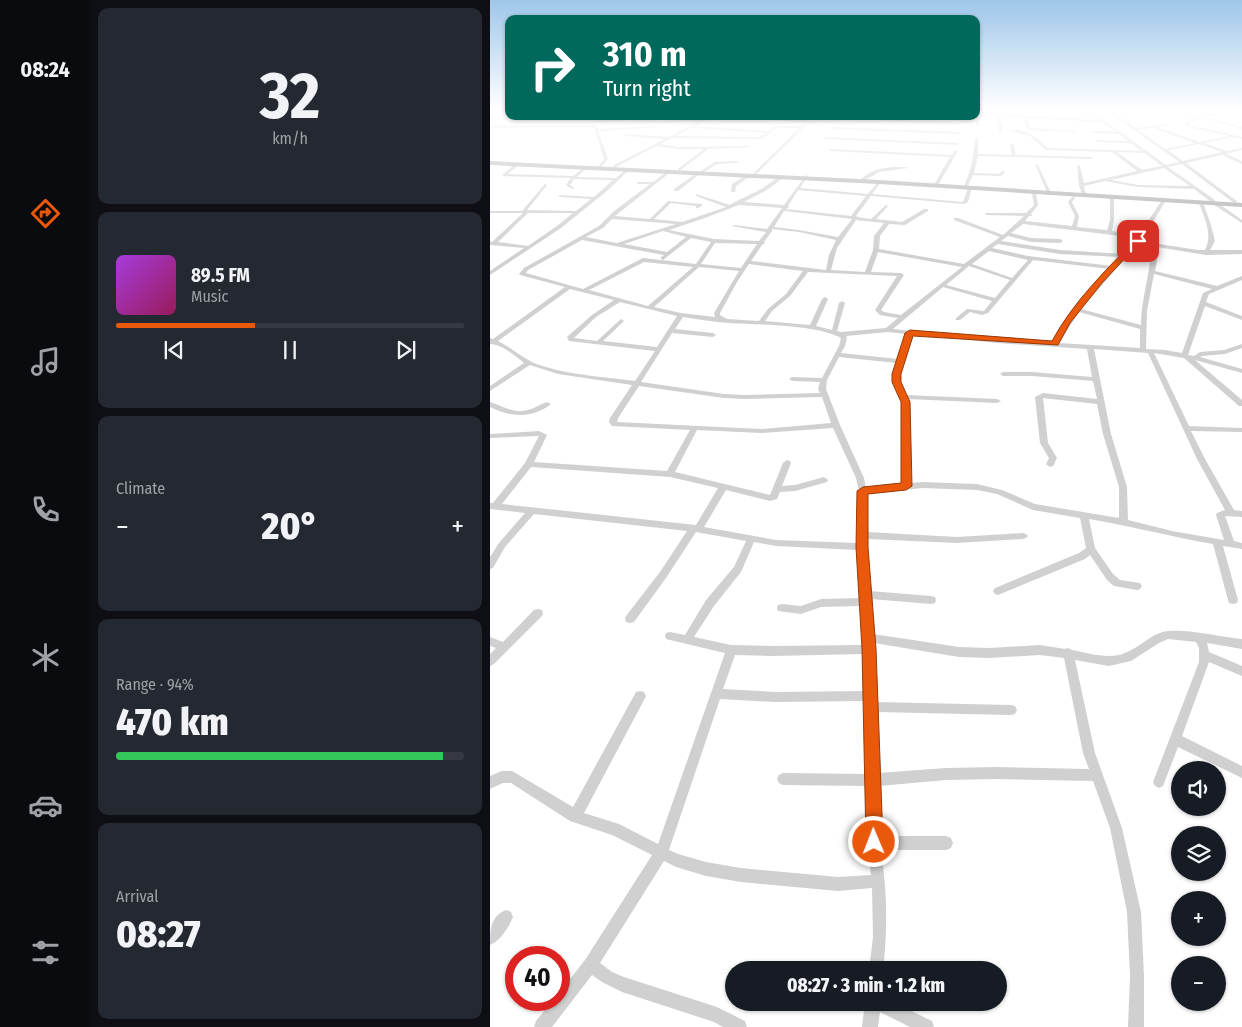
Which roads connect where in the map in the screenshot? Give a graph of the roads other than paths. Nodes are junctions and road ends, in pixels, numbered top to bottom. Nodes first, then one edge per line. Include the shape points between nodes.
1 (606, 158) edge
2 (632, 158) edge
3 (694, 158) edge
4 (770, 158) edge
5 (953, 158) edge
6 (976, 158) edge
7 (1085, 158) edge
8 (1091, 158) dead end
9 (1122, 158) edge
10 (1155, 158) edge
11 (1176, 158) edge
12 (1201, 158) edge
13 (1233, 158) edge
14 (1242, 159) edge
15 (1236, 160) junction
16 (490, 162) edge
17 (737, 162) dead end
18 (1182, 162) junction
19 (518, 163) junction
20 (1242, 163) edge
21 (1036, 165) dead end
22 (1165, 165) junction
23 (586, 166) junction
24 (601, 166) junction
25 (615, 166) junction
26 (1078, 166) dead end
27 (906, 168) dead end
28 (628, 169) junction
29 (679, 170) junction
30 (1140, 170) junction
31 (670, 171) junction
32 (701, 172) junction
33 (1003, 172) dead end
34 (972, 174) junction
35 (753, 175) junction
36 (574, 177) junction
37 (781, 177) junction
38 (805, 177) junction
39 (863, 179) junction
40 (1105, 179) junction
41 (617, 180) junction
42 (842, 180) junction
43 (879, 182) junction
44 (638, 183) dead end
45 (654, 183) junction
46 (545, 185) dead end
47 (936, 185) junction
48 (1081, 185) junction
49 (968, 187) junction
50 (572, 188) dead end
51 (1196, 188) junction
52 (798, 189) junction
53 (676, 190) dead end
54 (733, 191) dead end
55 (834, 192) junction
56 (1050, 192) junction
57 (1034, 193) junction
58 (1084, 194) junction
59 (698, 195) dead end
60 (560, 196) dead end
61 (870, 196) junction
62 (1074, 196) junction
63 (595, 198) junction
64 (1112, 198) junction
65 (1164, 201) junction
66 (1201, 203) junction
67 (1215, 203) junction
68 (735, 204) junction
69 (1240, 204) edge
70 (729, 206) junction
71 (886, 206) dead end
72 (698, 207) dead end
73 (786, 209) junction
74 (926, 210) dead end
75 (526, 211) junction
76 (490, 212) edge
77 (577, 212) junction
78 (987, 214) dead end
79 (1030, 215) junction
80 (611, 217) junction
81 (855, 217) junction
82 (652, 219) junction
83 (956, 219) dead end
84 (873, 220) junction
85 (888, 222) junction
86 (1022, 222) junction
87 (1242, 222) edge
88 (683, 224) junction
89 (734, 226) dead end
90 (1074, 228) junction
91 (771, 229) junction
92 (661, 230) junction
93 (1109, 232) junction
94 (690, 236) junction
95 (1006, 236) junction
96 (582, 238) junction
97 (839, 239) junction
98 (1139, 239) junction
99 (714, 240) junction
100 (1060, 241) dead end
101 (998, 242) junction
102 (762, 243) junction
103 (491, 244) edge
104 (617, 245) junction
105 (1154, 245) junction
106 (527, 247) junction
107 (988, 249) junction
108 (876, 250) junction
109 (1242, 252) edge
110 (1206, 253) junction
111 (667, 254) junction
112 (1123, 256) junction
113 (1032, 258) junction
114 (659, 262) junction
115 (966, 265) junction
116 (746, 266) junction
117 (696, 267) junction
118 (1112, 268) junction
119 (806, 270) junction
120 (828, 272) junction
121 (868, 272) junction
122 (1151, 272) junction
123 (490, 273) edge
124 (1242, 278) edge
125 (1014, 280) junction
126 (941, 286) junction
127 (569, 287) junction
128 (1216, 288) junction
129 (583, 291) junction
130 (825, 299) dead end
131 (619, 300) junction
132 (996, 300) junction
133 (842, 303) dead end
134 (1204, 303) junction
135 (649, 308) junction
136 (1076, 309) junction
137 (681, 315) junction
138 (902, 317) junction
139 (958, 318) dead end
140 (1242, 318) edge
141 (724, 320) junction
142 (621, 321) dead end
143 (761, 323) junction
144 (812, 328) junction
145 (1144, 328) junction
146 (888, 330) junction
147 (671, 331) junction
148 (838, 333) junction
149 (910, 333) junction
150 (492, 342) edge
151 (598, 344) junction
152 (1055, 344) junction
153 (1242, 346) edge
154 (1090, 347) junction
155 (659, 349) junction
156 (1147, 351) junction
157 (837, 355) junction
158 (1185, 355) junction
159 (1196, 358) junction
160 (901, 361) junction
161 (529, 363) junction
162 (1242, 371) edge
163 (1003, 374) dead end
164 (792, 379) dead end
165 (1096, 379) junction
166 (824, 380) junction
167 (638, 384) junction
168 (490, 389) edge
169 (824, 395) junction
170 (903, 397) junction
171 (997, 401) dead end
172 (1101, 402) junction
173 (490, 404) edge
174 (548, 404) dead end
175 (1242, 404) edge
176 (836, 425) junction
177 (1186, 428) junction
178 (694, 429) junction
179 (1242, 430) edge
180 (490, 436) edge
181 (786, 463) dead end
182 (529, 464) junction
183 (1050, 464) dead end
184 (670, 474) junction
185 (824, 480) dead end
186 (724, 486) junction
187 (906, 486) junction
188 (777, 489) junction
189 (863, 491) junction
190 (493, 506) edge
191 (532, 511) junction
192 (1231, 513) junction
193 (1242, 514) edge
194 (1084, 515) junction
195 (1124, 522) junction
196 (696, 529) junction
197 (862, 535) junction
198 (1023, 536) dead end
199 (751, 539) junction
200 (1217, 542) junction
201 (1231, 545) junction
202 (1242, 546) edge
203 (862, 547) junction
204 (1090, 549) junction
205 (490, 565) edge
206 (1137, 586) dead end
207 (998, 591) dead end
208 (865, 598) junction
209 (931, 600) dead end
210 (1233, 600) dead end
211 (782, 608) dead end
212 (538, 613) dead end
213 (630, 619) dead end
214 (670, 636) dead end
215 (1199, 638) junction
216 (687, 640) junction
217 (490, 641) edge
218 (869, 644) junction
219 (1242, 644) edge
220 (504, 647) junction
221 (731, 650) junction
222 (1068, 653) junction
223 (1204, 655) junction
224 (490, 661) edge
225 (1242, 671) edge
226 (717, 694) junction
227 (640, 696) dead end
228 (871, 702) junction
229 (1011, 710) dead end
230 (1175, 739) junction
231 (1242, 772) edge
232 (1097, 775) junction
233 (783, 779) dead end
234 (873, 780) junction
235 (1159, 782) dead end
236 (490, 783) edge
237 (575, 816) junction
238 (874, 842) junction
239 (946, 843) dead end
240 (662, 852) junction
241 (879, 881) junction
242 (506, 917) dead end
243 (490, 938) edge
244 (877, 961) edge
245 (590, 966) junction
246 (873, 1011) edge
247 (893, 1011) edge
248 (542, 1027) edge
249 (739, 1027) edge
250 (870, 1027) edge
251 (926, 1027) edge
252 (1136, 1027) edge

1 - 24 street
2 - 25 street
3 - 29 street
4 - 35 street
5 - 47 street
6 - 34 street
7 - 8 street
9 - 30 street
10 - 22 street
11 - 18 street
12 - 18 street
13 - 15 street
14 - 15 street
15 - 20 street
16 - 19 main road
16 - 24 main road
17 - 32 street via 716,163
18 - 22 street
18 - 69 street
19 - 23 main road
19 - 36 street via 503,175
21 - 56 street
22 - 30 street
22 - 51 street
23 - 24 main road
23 - 36 street
24 - 25 main road
24 - 28 main road
25 - 29 main road
26 - 48 street
27 - 39 street via 884,169
28 - 31 main road
28 - 41 street
29 - 32 main road
30 - 40 street
31 - 32 main road
31 - 45 street
32 - 35 main road
32 - 53 street
33 - 34 street via 1001,175
34 - 49 street
35 - 37 main road
35 - 38 main road
35 - 54 street via 734,185
36 - 41 street
36 - 50 street via 568,185
37 - 38 main road
37 - 68 street via 768,188
38 - 39 main road
38 - 42 main road
38 - 52 street
39 - 47 main road
40 - 48 street
40 - 51 street via 1138,186
41 - 63 street
42 - 43 main road
42 - 55 street
43 - 47 main road
43 - 61 street
44 - 45 street
45 - 80 street
46 - 75 street
47 - 49 main road
48 - 58 street
49 - 56 main road
49 - 57 main road
49 - 61 street via 964,203
51 - 67 street
52 - 55 street
52 - 73 street
55 - 61 street
56 - 58 main road
57 - 62 main road
57 - 79 street via 1036,205
58 - 67 main road
59 - 70 street
60 - 63 street
61 - 81 street
62 - 64 main road
62 - 90 street via 1070,202 1077,216
63 - 77 street
64 - 65 main road
64 - 93 street
65 - 66 main road
65 - 98 street
66 - 67 main road
66 - 110 street via 1212,241
67 - 69 main road
67 - 87 street
68 - 70 street
68 - 73 street
70 - 88 street
71 - 84 street
72 - 82 street via 700,205 670,202
73 - 81 street
73 - 91 street
74 - 85 street via 906,223
75 - 76 street
75 - 77 street
75 - 103 street
77 - 106 street
78 - 79 street
79 - 86 street
80 - 82 street
80 - 96 street
81 - 84 street
81 - 97 street
82 - 88 street
83 - 95 street
84 - 85 street
85 - 108 street via 877,236
86 - 90 street
86 - 95 street
88 - 92 street
89 - 91 street
90 - 93 street
91 - 97 street
91 - 102 street
92 - 94 street
92 - 104 street
93 - 98 street
94 - 99 street
94 - 111 street
95 - 100 street
95 - 101 street
96 - 104 street
96 - 127 street via 522,272
97 - 120 street via 832,250
98 - 105 street
98 - 112 street
99 - 102 street
99 - 117 street
101 - 107 street
101 - 112 street via 1060,252
102 - 116 street
103 - 106 street
104 - 111 street
105 - 110 street
105 - 122 street
106 - 123 street
107 - 113 street
107 - 115 street
108 - 115 street
108 - 121 street
109 - 110 street
111 - 114 street
112 - 118 street
113 - 118 street
113 - 125 street
114 - 117 street
114 - 129 street via 643,260
115 - 125 street
115 - 126 street
116 - 117 street
116 - 119 street
116 - 141 street via 717,313
117 - 135 street
118 - 136 street
119 - 120 street
119 - 143 street
120 - 121 street
121 - 138 street via 902,275 878,310 882,314
122 - 128 street
122 - 145 street
124 - 128 street
125 - 132 street
126 - 132 street
126 - 138 street
127 - 129 street
127 - 150 street
128 - 134 street via 1206,294
129 - 131 street
130 - 144 street
131 - 135 street
131 - 151 street via 594,316 570,339
132 - 139 street via 985,313 969,310
133 - 148 street
134 - 140 street
134 - 158 street
135 - 137 street
136 - 145 street
136 - 152 street
137 - 141 street
137 - 147 street
138 - 146 street
141 - 143 street
141 - 147 street via 712,336
142 - 151 street
143 - 144 street
144 - 148 street
145 - 156 street
146 - 148 street
146 - 149 street
147 - 155 street
148 - 157 street via 844,340
149 - 152 street
149 - 160 street
150 - 161 street
151 - 155 street
152 - 154 street
153 - 159 street via 1226,352 1200,354
154 - 156 street
154 - 165 street
155 - 167 street
156 - 158 street
156 - 177 street
157 - 160 street
157 - 166 street
158 - 159 street
158 - 175 street
159 - 162 street
160 - 170 street via 897,382
161 - 167 street via 558,372
161 - 168 street
163 - 165 street
164 - 166 street
165 - 172 street
166 - 169 street
167 - 169 street via 744,397
167 - 178 street via 614,418 615,424
169 - 176 street
170 - 171 street
170 - 187 street via 906,402
172 - 183 street via 1040,397 1044,443 1053,458
172 - 195 street via 1123,487
173 - 174 street via 526,414
176 - 178 street via 761,431
176 - 189 street
177 - 179 street
177 - 192 street
178 - 184 street
180 - 182 street via 543,434
181 - 188 street
182 - 184 street
182 - 190 street
184 - 186 street
185 - 188 street
186 - 188 street via 770,498 774,497
186 - 196 street
187 - 189 street
187 - 194 street via 977,487 999,492 1032,507
189 - 197 street
190 - 191 street
191 - 196 street
191 - 205 street via 502,545
192 - 193 street
192 - 201 street via 1222,514 1220,518
194 - 195 street
194 - 204 street
195 - 200 street
196 - 199 street
196 - 213 street
197 - 198 street via 957,540
197 - 203 street
199 - 203 street
199 - 216 street via 738,569 710,603
200 - 201 street
200 - 210 street
201 - 202 street
203 - 208 street
204 - 206 street via 1116,583
204 - 207 street via 1082,556
208 - 209 street
208 - 211 street via 821,603 801,610
208 - 218 street
212 - 220 street
214 - 216 street
215 - 219 street
215 - 222 street via 1168,635 1119,660
215 - 223 street
216 - 221 street
217 - 220 street
218 - 221 street via 773,651
218 - 222 street via 958,652 1040,650
218 - 228 street
220 - 224 street
221 - 226 street
222 - 232 street via 1089,753
223 - 225 street
223 - 230 street
226 - 228 street
226 - 240 street
227 - 237 street
228 - 229 street
228 - 234 street
230 - 231 street
230 - 235 street
232 - 234 street via 946,774
232 - 252 street via 1116,828 1134,912
233 - 234 street
234 - 238 street
236 - 237 street via 502,777 512,777
237 - 240 street via 614,829
238 - 239 street
238 - 241 street
240 - 241 street via 706,869 741,875 838,884
240 - 245 street
241 - 244 street
242 - 243 street
245 - 248 street
245 - 249 street via 622,984 717,1015
246 - 250 street
247 - 251 street

